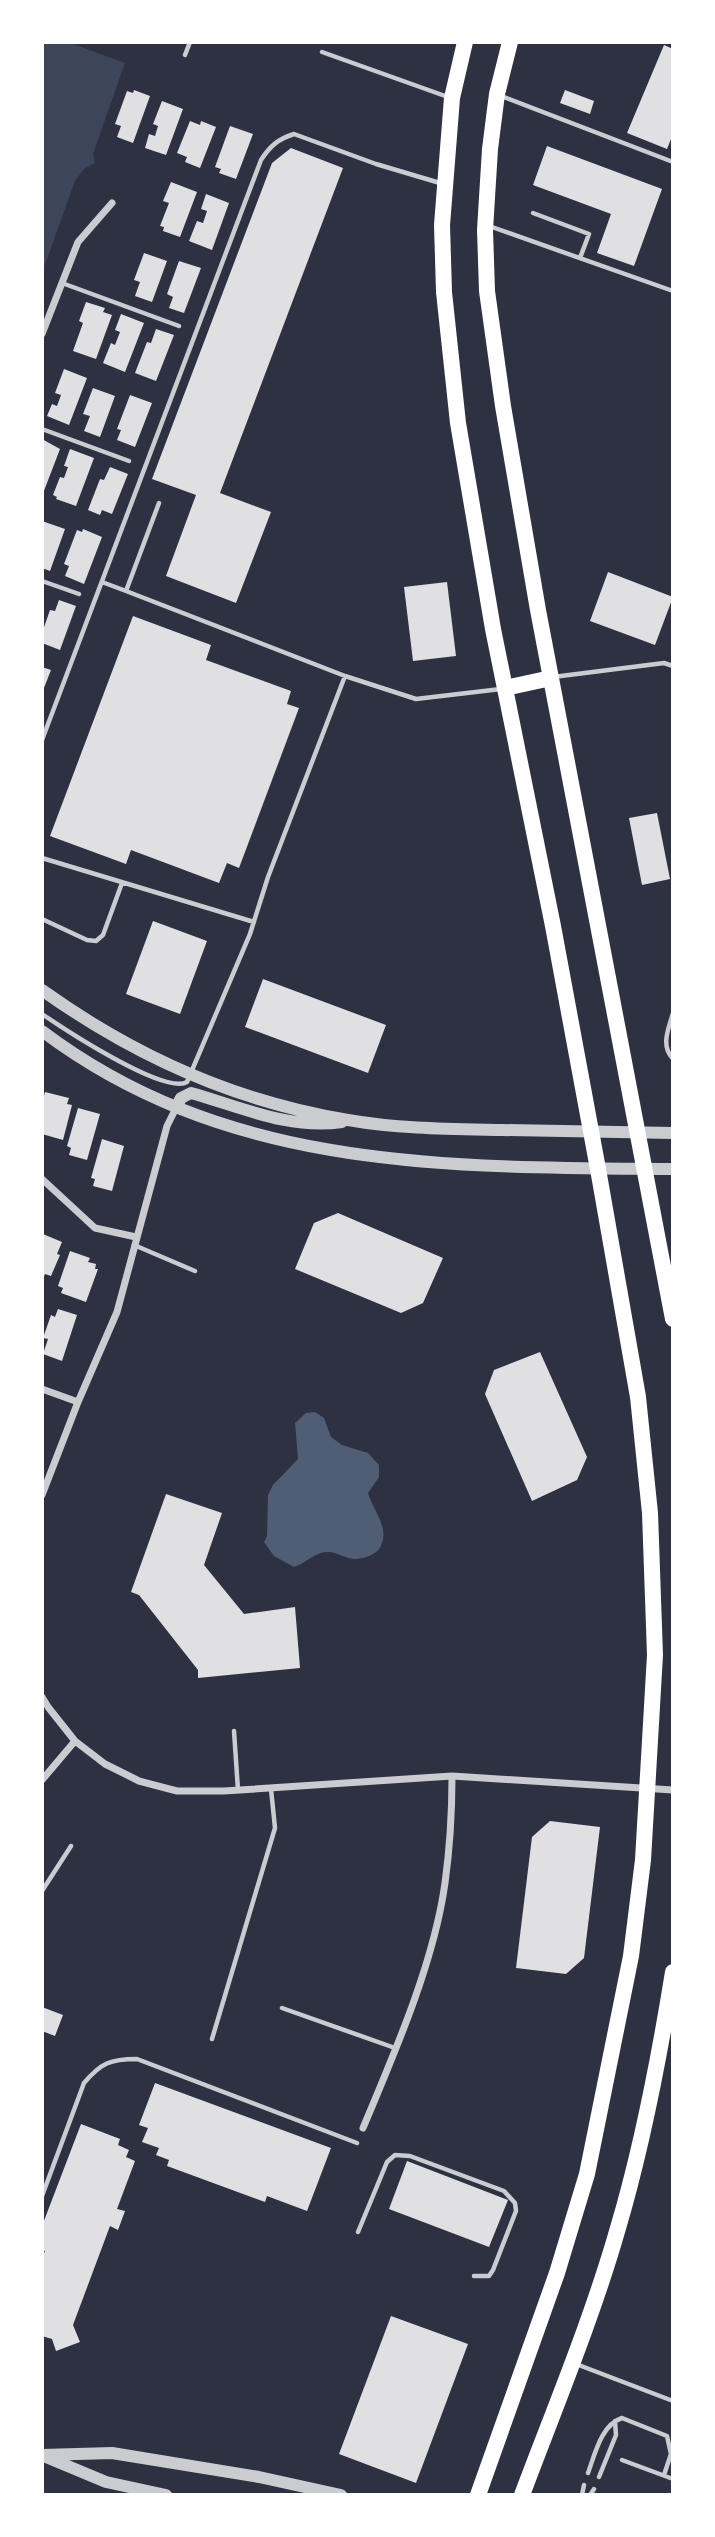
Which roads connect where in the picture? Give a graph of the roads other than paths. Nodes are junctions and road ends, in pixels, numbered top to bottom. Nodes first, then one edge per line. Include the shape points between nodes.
1 (190, 42) edge
2 (465, 42) edge
3 (510, 42) edge
4 (322, 52) dead end
5 (185, 55) dead end
6 (497, 94) junction
7 (452, 99) junction
8 (673, 162) edge
9 (444, 184) junction
10 (112, 203) dead end
11 (533, 213) dead end
12 (485, 225) junction
13 (580, 258) junction
14 (62, 283) junction
15 (673, 290) edge
16 (179, 326) dead end
17 (42, 334) edge
18 (42, 429) edge
19 (129, 461) dead end
20 (159, 503) dead end
21 (42, 581) edge
22 (102, 582) junction
23 (126, 592) junction
24 (79, 594) dead end
25 (673, 666) edge
26 (345, 676) junction
27 (551, 678) junction
28 (505, 688) junction
29 (42, 740) edge
30 (42, 858) edge
31 (122, 883) junction
32 (42, 919) edge
33 (254, 922) junction
34 (42, 990) edge
35 (673, 1013) edge
36 (42, 1014) edge
37 (42, 1031) edge
38 (673, 1059) edge
39 (191, 1076) junction
40 (176, 1108) junction
41 (349, 1120) junction
42 (591, 1132) junction
43 (638, 1132) junction
44 (673, 1133) edge
45 (598, 1169) junction
46 (645, 1169) junction
47 (673, 1169) edge
48 (42, 1179) edge
49 (135, 1241) junction
50 (195, 1271) dead end
51 (673, 1319) edge
52 (42, 1389) edge
53 (78, 1402) junction
54 (42, 1495) edge
55 (42, 1697) edge
56 (234, 1731) dead end
57 (75, 1741) junction
58 (452, 1776) junction
59 (42, 1780) edge
60 (271, 1788) junction
61 (649, 1789) junction
62 (238, 1790) junction
63 (673, 1790) edge
64 (71, 1846) dead end
65 (42, 1891) edge
66 (673, 1972) edge
67 (282, 2008) dead end
68 (212, 2039) dead end
69 (395, 2048) junction
70 (363, 2128) dead end
71 (357, 2143) dead end
72 (42, 2196) edge
73 (358, 2232) dead end
74 (474, 2276) dead end
75 (572, 2363) junction
76 (673, 2401) edge
77 (615, 2420) junction
78 (42, 2455) edge
79 (622, 2460) dead end
80 (588, 2473) dead end
81 (664, 2475) junction
82 (599, 2477) dead end
83 (673, 2479) edge
84 (584, 2485) dead end
85 (594, 2489) dead end
86 (166, 2495) edge
87 (341, 2495) edge
88 (478, 2495) edge
89 (522, 2495) edge
90 (582, 2495) edge
91 (590, 2495) edge

1 - 5 lane
2 - 7 highway
3 - 6 highway
4 - 7 lane
6 - 8 lane
6 - 12 highway
7 - 9 highway
9 - 22 lane via 293,134 269,147
9 - 28 highway via 444,292 458,423
10 - 14 street via 78,242
11 - 13 lane via 589,234
12 - 13 lane
12 - 27 highway via 487,291 503,406
13 - 15 lane
14 - 16 lane
14 - 17 street
18 - 19 lane
20 - 23 lane
21 - 24 lane
22 - 23 lane
22 - 29 lane
23 - 26 lane
25 - 27 lane via 664,663
26 - 28 lane via 416,699
26 - 33 lane
27 - 28 highway
27 - 43 highway
28 - 42 highway
30 - 31 lane
31 - 32 lane via 103,935 96,941
31 - 33 lane
33 - 39 lane
34 - 39 street via 131,1046
35 - 38 lane via 666,1044
36 - 39 lane via 137,1070 181,1085
37 - 40 street
39 - 41 street via 284,1107
40 - 41 street via 181,1098 191,1093 291,1123
40 - 45 street via 292,1144 351,1155
40 - 49 street
41 - 42 street via 427,1129
42 - 43 street
42 - 45 highway
43 - 44 street
43 - 46 highway
45 - 46 street
45 - 61 highway via 638,1397 650,1513 656,1655
46 - 47 street
46 - 51 highway
48 - 49 street via 95,1228
49 - 50 lane
49 - 53 street via 117,1312
52 - 53 street
53 - 54 street
55 - 57 street
56 - 62 lane
57 - 59 street
57 - 62 street via 139,1781 177,1791
58 - 60 street
58 - 61 street
58 - 69 street via 445,1886 423,1974
60 - 62 street
60 - 68 lane via 275,1828
61 - 63 street
61 - 88 highway via 631,1956 587,2174
64 - 65 lane
66 - 75 highway via 637,2158 598,2294
67 - 69 lane
69 - 70 street
71 - 72 lane via 137,2059 115,2059 96,2069 84,2083
73 - 74 lane via 387,2162 395,2155 410,2156 504,2191 516,2210 493,2270 489,2276
75 - 76 lane
75 - 89 highway
77 - 80 lane via 605,2431
77 - 81 lane via 622,2418 667,2436 671,2454
77 - 82 lane via 615,2435
78 - 86 street via 106,2482
78 - 87 street via 112,2453
79 - 81 lane
81 - 83 lane
84 - 90 lane
85 - 91 lane

